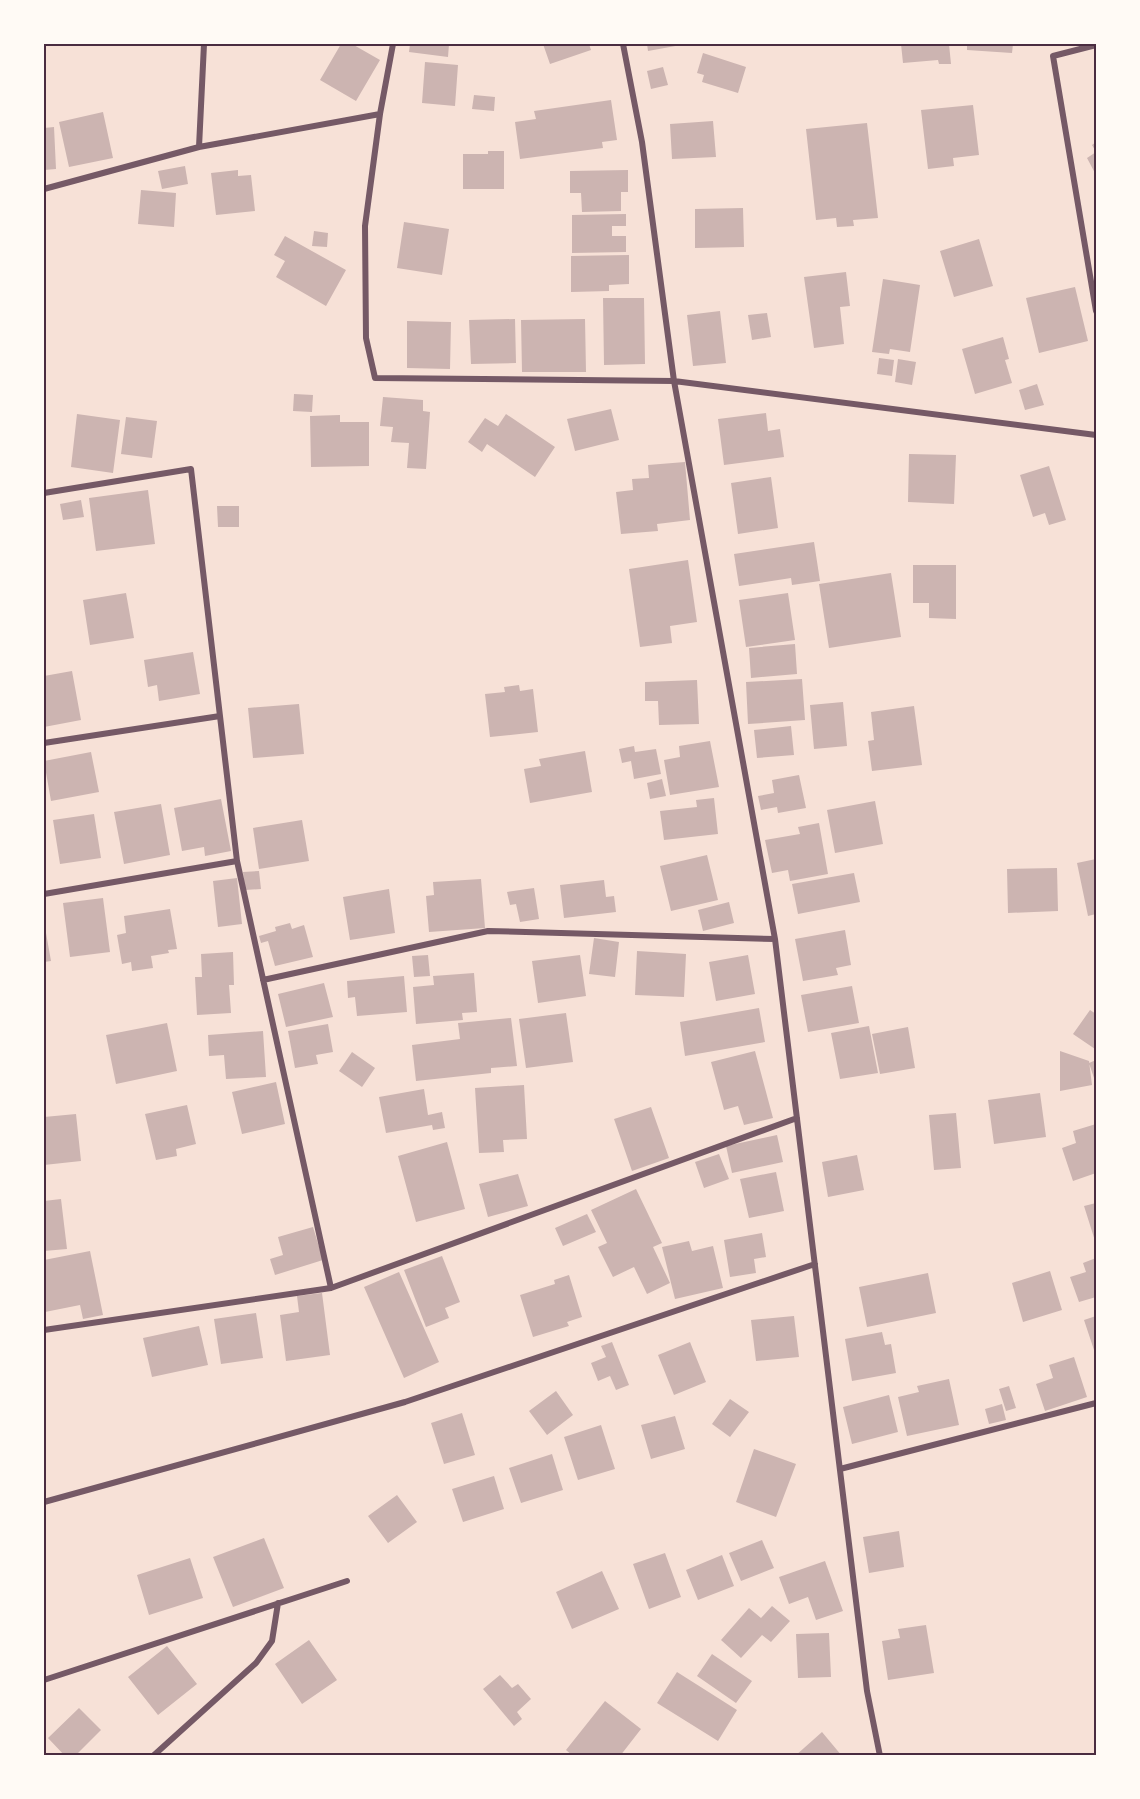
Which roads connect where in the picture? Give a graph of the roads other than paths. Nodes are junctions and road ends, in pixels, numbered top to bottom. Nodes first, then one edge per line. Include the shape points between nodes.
1 (204, 44) edge
2 (393, 44) edge
3 (623, 44) edge
4 (1096, 45) edge
5 (380, 114) junction
6 (199, 147) junction
7 (44, 189) edge
8 (1096, 311) edge
9 (674, 381) junction
10 (1096, 435) edge
11 (44, 493) edge
12 (220, 716) junction
13 (44, 743) edge
14 (237, 861) junction
15 (44, 894) edge
16 (775, 939) junction
17 (263, 980) junction
18 (797, 1118) junction
19 (815, 1264) junction
20 (330, 1287) junction
21 (44, 1330) edge
22 (1096, 1403) edge
23 (840, 1469) junction
24 (44, 1502) edge
25 (347, 1581) dead end
26 (278, 1603) junction
27 (44, 1680) edge
28 (153, 1755) edge
29 (880, 1755) edge

1 - 6 street
2 - 5 street
3 - 9 street via 642,142
4 - 8 street via 1053,56
5 - 6 street
5 - 9 street via 365,226 366,338 375,378
6 - 7 street
9 - 10 street
9 - 16 street
11 - 12 street via 190,470
12 - 13 street
12 - 14 street
14 - 15 street
14 - 17 street
16 - 17 street via 488,931
16 - 18 street
17 - 20 street
18 - 19 street
18 - 20 street
19 - 23 street
19 - 24 street via 405,1402
20 - 21 street
22 - 23 street
23 - 29 street via 867,1691
25 - 26 street
26 - 27 street
26 - 28 street via 272,1641 256,1663

